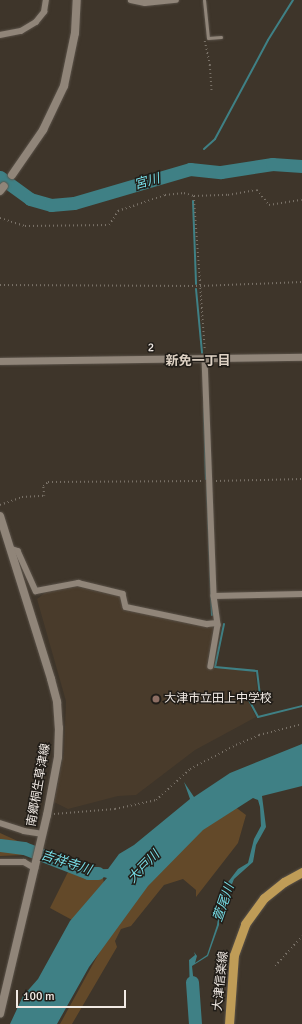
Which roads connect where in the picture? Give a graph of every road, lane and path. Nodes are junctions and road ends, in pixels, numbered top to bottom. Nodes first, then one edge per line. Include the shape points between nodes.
1 (46, 0) edge
2 (76, 0) edge
3 (131, 0) edge
4 (176, 0) edge
5 (204, 0) edge
6 (0, 35) edge
7 (203, 36) dead end
8 (221, 37) dead end
9 (212, 90) dead end
10 (12, 175) dead end
11 (194, 196) junction
12 (302, 200) edge
13 (0, 218) edge
14 (302, 282) edge
15 (0, 285) edge
16 (200, 286) junction
17 (302, 356) edge
18 (205, 358) junction
19 (0, 361) edge
20 (302, 479) edge
21 (210, 482) junction
22 (0, 505) edge
23 (0, 516) edge
24 (12, 549) junction
25 (302, 594) edge
26 (214, 596) junction
27 (217, 623) junction
28 (211, 666) dead end
29 (302, 724) edge
30 (47, 815) junction
31 (0, 823) edge
32 (42, 834) junction
33 (0, 862) edge
34 (35, 867) junction
35 (302, 872) edge
36 (302, 936) edge
37 (275, 966) dead end
38 (0, 1014) edge
39 (229, 1024) edge

1 - 6 street via 44,12 36,22 21,31
2 - 10 main road via 76,33 64,86 43,130
3 - 4 street via 145,3
5 - 8 lane via 208,38
7 - 9 path via 210,65
11 - 12 path via 228,195 256,190 270,205
11 - 13 path via 184,193 166,195 118,211 110,225 25,226
11 - 16 path
14 - 16 path
15 - 16 path
16 - 18 path
17 - 18 street, 2
18 - 19 street, 2
18 - 21 street
20 - 21 path
21 - 22 path via 48,482 43,486 44,496 22,497
21 - 26 street
23 - 24 main road, 南郷桐生草津線
24 - 27 street via 18,551 36,591 78,583 123,594 126,607 207,624
24 - 30 main road, 南郷桐生草津線 via 57,702 58,757
25 - 26 street
26 - 27 street
27 - 28 street
29 - 30 path via 259,735 236,745 190,769 156,800 114,809
30 - 32 main road, 南郷桐生草津線
31 - 32 street
32 - 34 main road, 南郷桐生草津線
33 - 34 street via 24,862
34 - 38 main road, 南郷桐生草津線
35 - 39 main road, 大津信楽線 via 264,898 245,924 234,955
36 - 37 path

